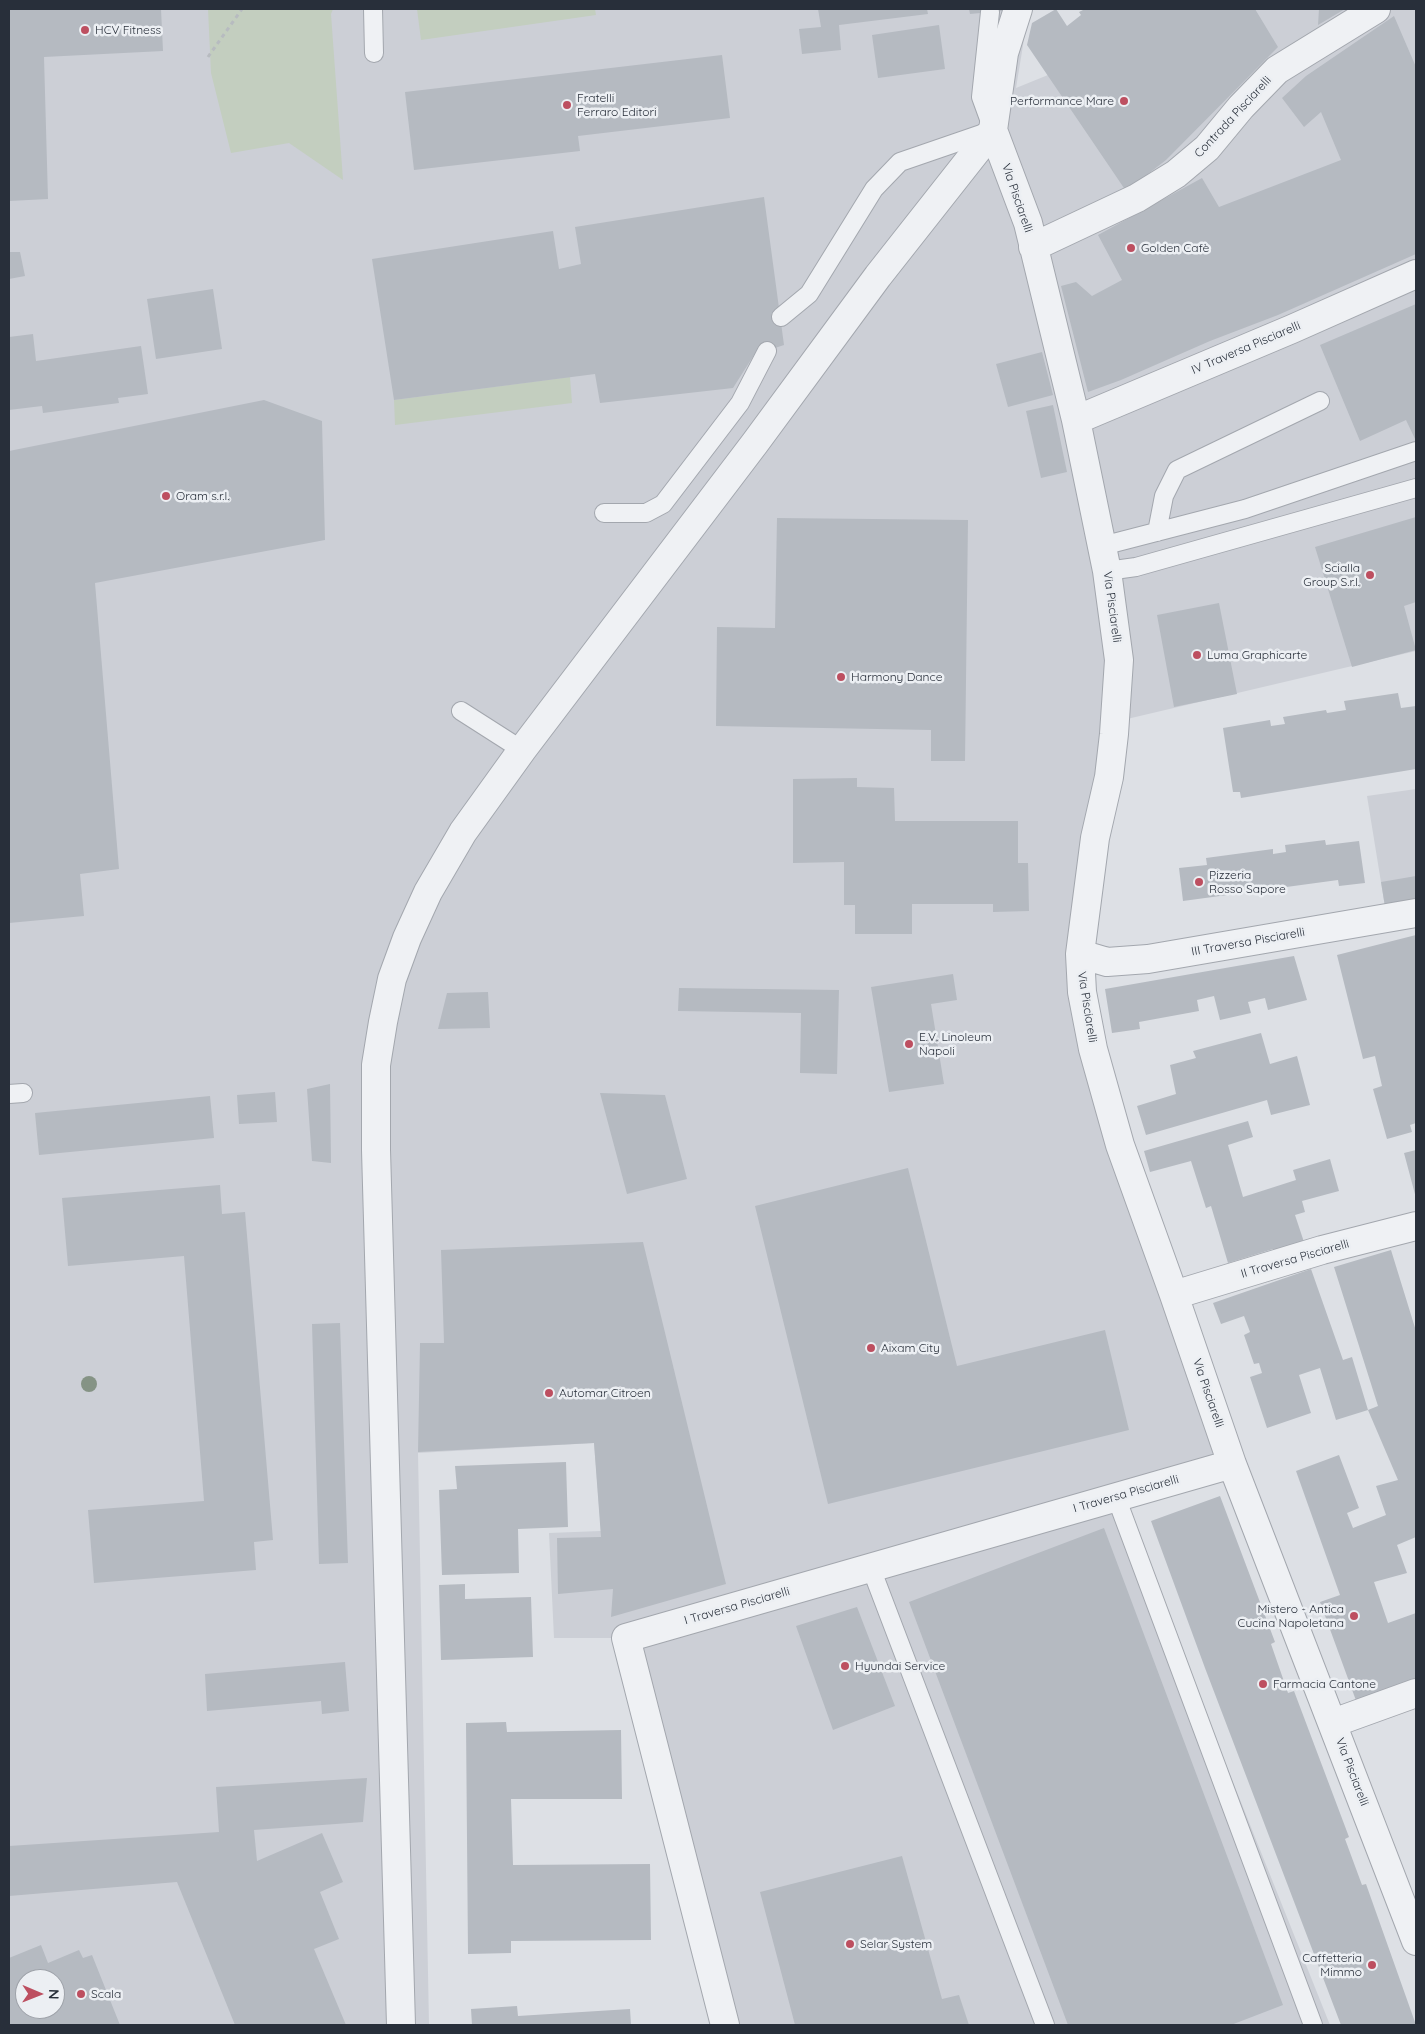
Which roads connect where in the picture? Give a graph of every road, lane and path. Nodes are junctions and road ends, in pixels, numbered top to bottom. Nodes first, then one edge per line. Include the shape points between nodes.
1 (242, 9) edge
2 (373, 9) edge
3 (1018, 9) edge
4 (1376, 9) edge
5 (990, 12) dead end
6 (374, 53) dead end
7 (208, 57) dead end
8 (993, 130) junction
9 (1033, 247) junction
10 (1416, 274) edge
11 (781, 318) dead end
12 (766, 351) dead end
13 (1320, 401) dead end
14 (1076, 420) junction
15 (1416, 451) edge
16 (1416, 488) edge
17 (604, 513) dead end
18 (1157, 532) junction
19 (1104, 559) junction
20 (461, 711) dead end
21 (522, 750) junction
22 (1416, 913) edge
23 (1080, 954) junction
24 (1416, 1226) edge
25 (1174, 1295) junction
26 (1232, 1464) junction
27 (1116, 1498) junction
28 (871, 1568) junction
29 (1416, 1693) edge
30 (1333, 1723) junction
31 (1416, 1941) edge
32 (401, 2025) edge
33 (725, 2025) edge
34 (1045, 2025) edge
35 (1313, 2025) edge

1 - 7 path
2 - 6 lane
3 - 8 street, Via Pisciarelli via 1004,53
4 - 9 street, Contrada Pisciarelli via 1277,70 1207,148 1176,174 1137,198
5 - 8 lane via 982,97
8 - 9 street, Via Pisciarelli via 1028,223
8 - 11 lane via 900,162 874,189 809,294
8 - 21 street via 878,276
9 - 14 street, Via Pisciarelli
10 - 14 street, IV Traversa Pisciarelli
12 - 17 lane via 740,403 663,504 646,513
13 - 18 lane via 1177,470 1164,496
14 - 19 street, Via Pisciarelli
15 - 18 lane via 1245,509
16 - 19 lane via 1136,566
18 - 19 lane
19 - 23 street, Via Pisciarelli via 1119,660 1109,777 1095,838
20 - 21 lane
21 - 32 street via 463,832 428,892 392,979 376,1065
22 - 23 street, III Traversa Pisciarelli via 1148,959 1107,962
23 - 25 street, Via Pisciarelli via 1082,992 1108,1104
24 - 25 street, II Traversa Pisciarelli via 1322,1250
25 - 26 street, Via Pisciarelli
26 - 27 street, I Traversa Pisciarelli
26 - 30 street, Via Pisciarelli
27 - 28 street, I Traversa Pisciarelli
27 - 35 lane
28 - 33 street, I Traversa Pisciarelli via 626,1638
28 - 34 lane
29 - 30 street
30 - 31 street, Via Pisciarelli

